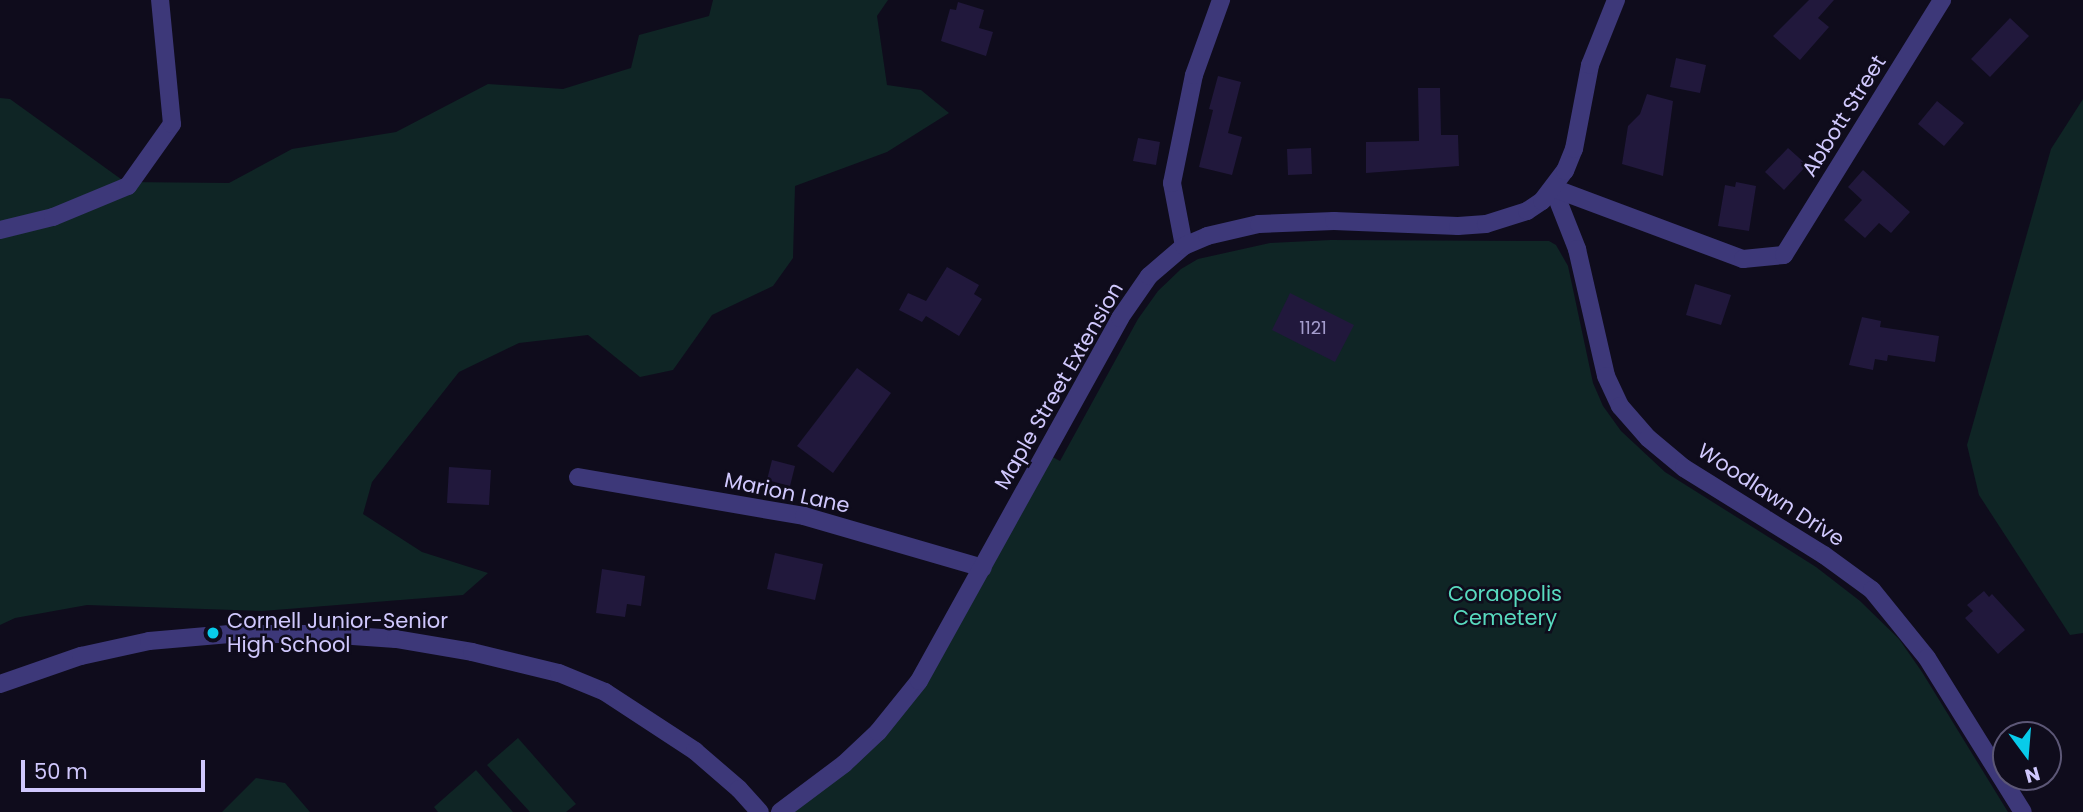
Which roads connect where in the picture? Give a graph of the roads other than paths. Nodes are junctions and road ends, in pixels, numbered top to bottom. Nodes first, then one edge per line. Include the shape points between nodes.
1 (159, 0) edge
2 (1221, 0) edge
3 (1616, 0) edge
4 (1942, 0) edge
5 (1553, 188) junction
6 (0, 230) edge
7 (1184, 246) junction
8 (578, 477) dead end
9 (983, 568) junction
10 (0, 684) edge
11 (760, 812) edge
12 (780, 812) edge
13 (2023, 812) edge

1 - 6 street via 172,124 128,186 53,217
2 - 7 street via 1194,75 1172,183
3 - 5 street, Maple Street Extension via 1590,65 1574,149
4 - 5 street, Abbott Street via 1784,255 1744,260
5 - 7 street, Maple Street Extension via 1527,211 1486,224 1288,221 1232,228
5 - 13 street, Woodlawn Drive via 1577,249 1606,376 1620,406 1648,438 1684,468 1872,590 1927,658
7 - 9 street, Maple Street Extension via 1149,276 1120,318
8 - 9 street, Marion Lane via 804,516
9 - 12 street, Maple Street Extension via 938,651 897,710 844,764
10 - 11 street via 81,656 149,641 230,634 396,639 559,673 605,692 695,751

